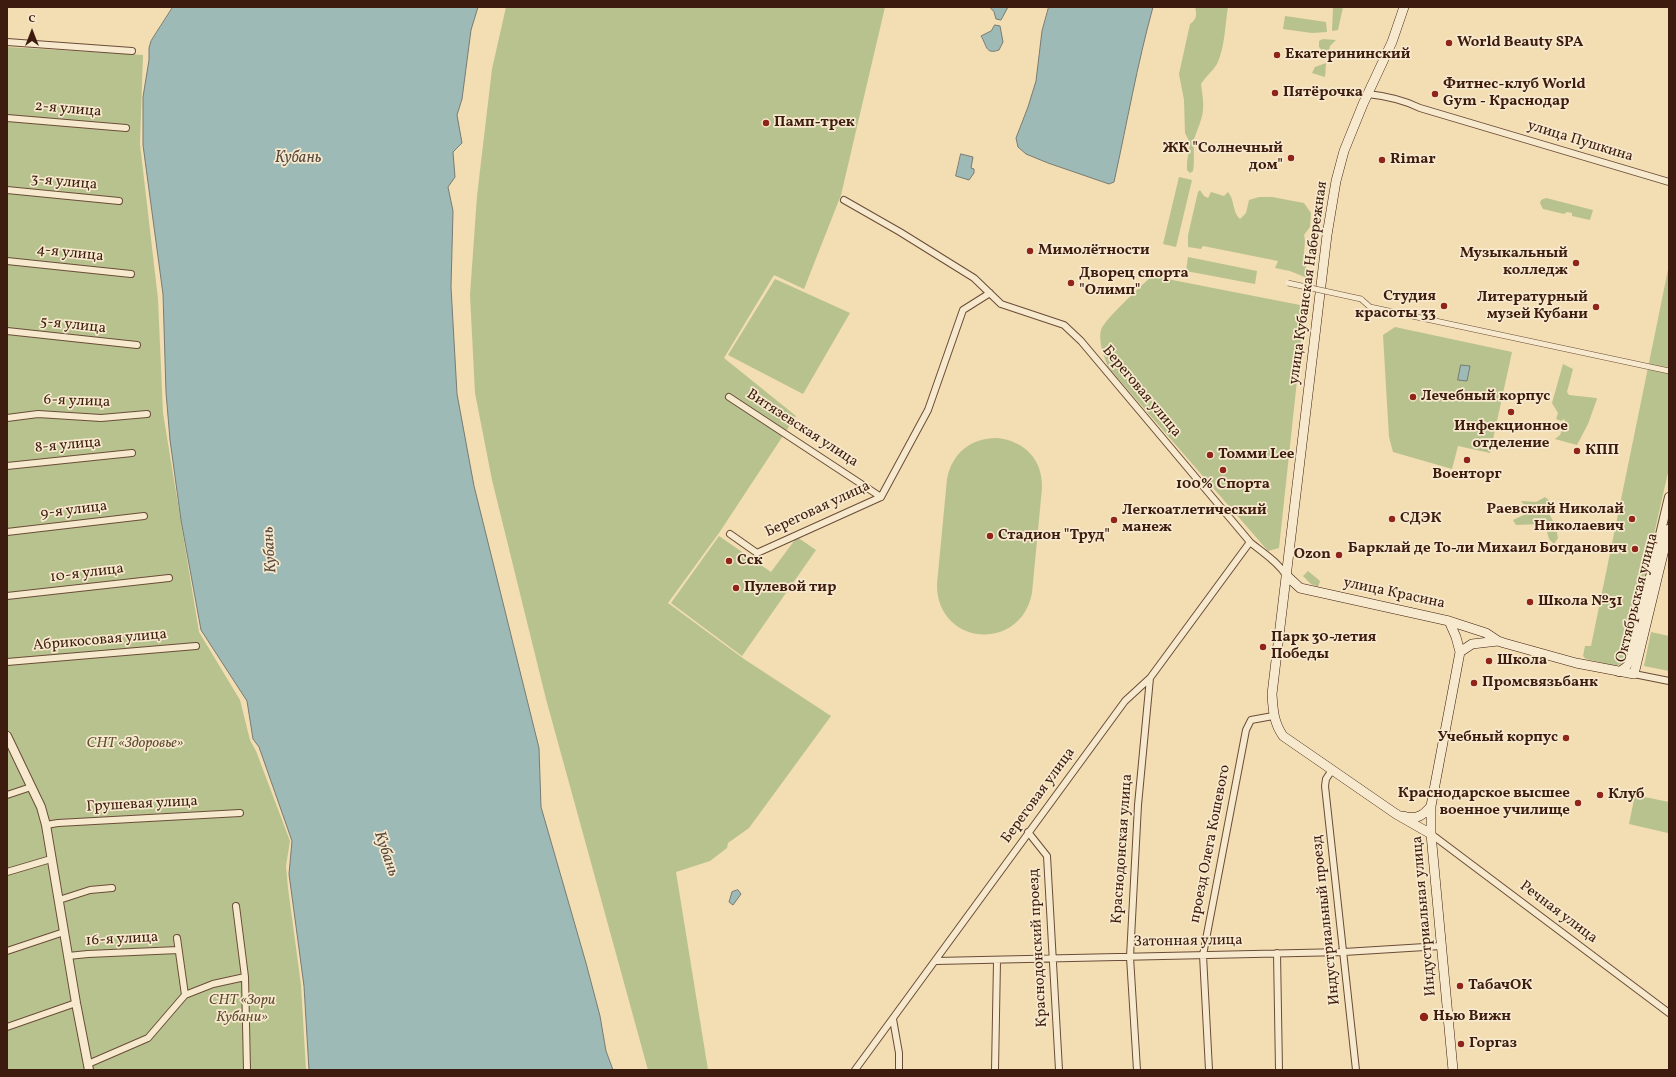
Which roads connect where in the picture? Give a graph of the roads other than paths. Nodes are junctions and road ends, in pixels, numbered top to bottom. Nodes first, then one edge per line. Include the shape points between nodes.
1 (1404, 7) edge
2 (7, 42) edge
3 (132, 51) dead end
4 (1368, 94) junction
5 (7, 118) edge
6 (126, 128) dead end
7 (1669, 182) edge
8 (7, 190) edge
9 (844, 200) dead end
10 (119, 201) dead end
11 (7, 260) edge
12 (130, 274) dead end
13 (1288, 283) dead end
14 (990, 293) junction
15 (7, 331) edge
16 (137, 345) dead end
17 (1669, 370) edge
18 (728, 397) dead end
19 (147, 414) dead end
20 (7, 418) edge
21 (132, 453) dead end
22 (7, 466) edge
23 (881, 497) junction
24 (1669, 497) edge
25 (144, 516) dead end
26 (1669, 529) edge
27 (7, 532) edge
28 (730, 534) dead end
29 (1250, 542) junction
30 (1286, 575) junction
31 (169, 578) dead end
32 (7, 596) edge
33 (1449, 621) junction
34 (1498, 641) junction
35 (196, 646) dead end
36 (1460, 652) junction
37 (7, 662) edge
38 (1619, 672) junction
39 (1634, 674) junction
40 (1150, 678) junction
41 (1669, 681) edge
42 (1273, 716) junction
43 (7, 736) edge
44 (1332, 770) junction
45 (31, 787) junction
46 (7, 796) edge
47 (1430, 806) junction
48 (240, 813) dead end
49 (1396, 814) junction
50 (46, 825) junction
51 (1028, 832) junction
52 (1431, 834) junction
53 (51, 859) junction
54 (7, 872) edge
55 (112, 888) dead end
56 (58, 900) junction
57 (236, 906) dead end
58 (64, 932) junction
59 (177, 938) dead end
60 (1441, 946) junction
61 (178, 950) junction
62 (7, 951) edge
63 (1344, 952) junction
64 (1278, 953) junction
65 (68, 956) junction
66 (1203, 956) junction
67 (1130, 957) junction
68 (1053, 960) junction
69 (936, 961) junction
70 (997, 961) junction
71 (245, 977) junction
72 (185, 995) junction
73 (76, 1003) junction
74 (1669, 1013) edge
75 (893, 1020) junction
76 (7, 1028) edge
77 (89, 1067) edge
78 (247, 1070) edge
79 (855, 1070) edge
80 (899, 1070) edge
81 (995, 1070) edge
82 (1059, 1070) edge
83 (1137, 1070) edge
84 (1209, 1070) edge
85 (1278, 1070) edge
86 (1356, 1070) edge
87 (1453, 1070) edge

1 - 4 main road, улица Кубанская Набережная via 1392,42
2 - 3 street
4 - 7 street, улица Пушкина via 1382,95
4 - 30 main road, улица Кубанская Набережная via 1344,151 1332,202
5 - 6 street, 2-я улица
8 - 10 street, 3-я улица
9 - 14 street, Береговая улица via 974,278
11 - 12 street, 4-я улица
13 - 17 street, bridge via 1362,299 1370,306
14 - 23 street, Береговая улица via 963,310 928,410
14 - 29 street, Береговая улица via 1001,304 1064,325 1074,334
15 - 16 street, 5-я улица
18 - 23 street, Витязевская улица
19 - 20 street, 6-я улица via 101,418 38,414
21 - 22 street, 8-я улица
23 - 28 street, Береговая улица via 757,553
24 - 38 street, Октябрьская улица via 1630,661
25 - 27 street, 9-я улица
26 - 39 main road, Октябрьская улица
29 - 30 street, Береговая улица via 1269,559 1278,563
29 - 40 street, Береговая улица
30 - 33 main road, улица Красина via 1300,588
30 - 42 main road, улица Кубанская Набережная via 1272,694
31 - 32 street, 10-я улица
33 - 34 main road, улица Красина via 1486,633
33 - 36 main road, Индустриальная улица
34 - 36 main road, улица Красина via 1472,644
34 - 38 main road, улица Красина
35 - 37 street, Абрикосовая улица
36 - 47 main road, Индустриальная улица
38 - 39 main road, улица Красина
39 - 41 street, улица Красина
40 - 51 street, Береговая улица via 1125,701
40 - 67 street, Краснодонская улица via 1138,805
42 - 44 main road via 1283,736
42 - 66 street, проезд Олега Кошевого via 1251,720 1246,730
43 - 45 street
44 - 49 main road
44 - 63 street, Индустриальный проезд via 1325,786
45 - 46 street
45 - 50 street
47 - 49 main road via 1425,813 1416,818
47 - 52 main road, Индустриальная улица
48 - 50 street, Грушевая улица
49 - 52 main road
50 - 53 street
51 - 68 street, Краснодонский проезд via 1048,856
51 - 69 street, Береговая улица
52 - 60 main road, Индустриальная улица
52 - 74 street, Речная улица
53 - 54 street
53 - 56 street
55 - 56 street via 90,890
56 - 58 street
57 - 71 street
58 - 62 street
58 - 65 street
59 - 61 street
60 - 63 street, Затонная улица
60 - 87 main road, Индустриальная улица
61 - 65 street, 16-я улица
61 - 72 street
63 - 64 street, Затонная улица
63 - 86 street, Индустриальный проезд
64 - 66 street, Затонная улица
64 - 85 street
65 - 73 street
66 - 67 street, Затонная улица
66 - 84 street, проезд Олега Кошевого
67 - 68 street, Затонная улица
67 - 83 street, Краснодонская улица
68 - 70 street, Затонная улица
68 - 82 street, Краснодонский проезд
69 - 70 street, Затонная улица
69 - 75 street, Береговая улица
70 - 81 street
71 - 72 street via 213,984
71 - 78 street
72 - 77 street via 148,1038
73 - 76 street
73 - 77 street
75 - 79 street, Береговая улица
75 - 80 street via 899,1053

